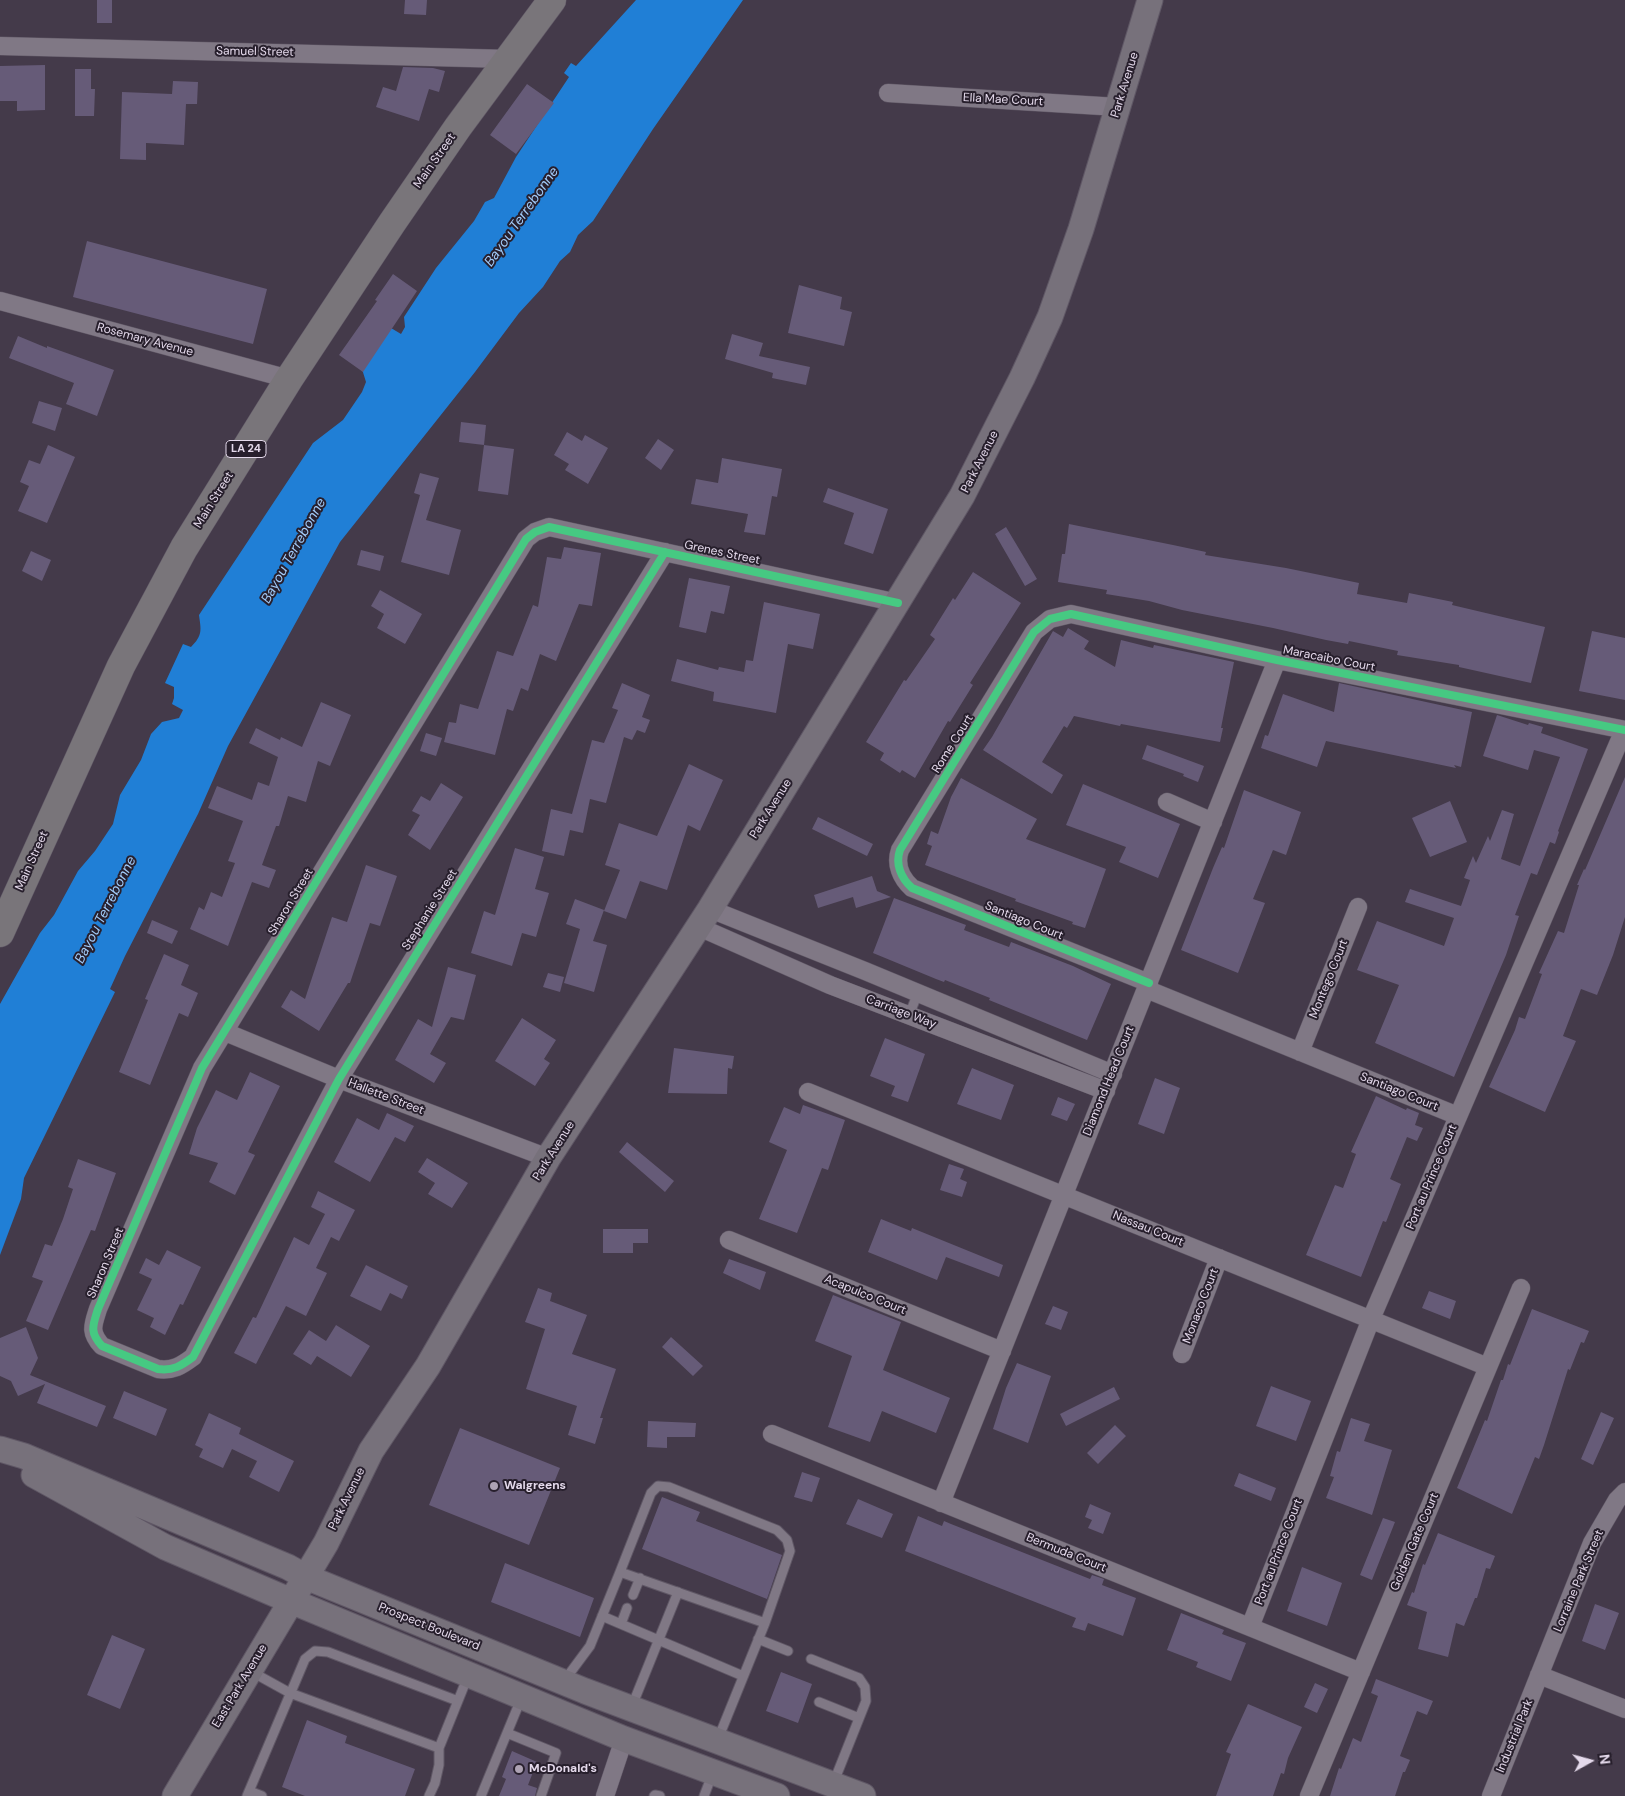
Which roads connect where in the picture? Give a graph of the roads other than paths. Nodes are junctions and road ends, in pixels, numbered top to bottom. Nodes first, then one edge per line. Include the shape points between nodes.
1 (552, 0) edge
2 (1150, 0) edge
3 (0, 46) edge
4 (509, 59) junction
5 (888, 93) dead end
6 (1118, 107) junction
7 (0, 301) edge
8 (290, 379) junction
9 (541, 530) joint
10 (665, 552) junction
11 (898, 603) junction
12 (1034, 632) joint
13 (1277, 660) junction
14 (1624, 730) edge
15 (1166, 802) dead end
16 (1213, 822) junction
17 (900, 870) joint
18 (1358, 907) dead end
19 (704, 918) junction
20 (0, 933) edge
21 (1147, 986) junction
22 (918, 993) junction
23 (909, 1015) junction
24 (225, 1032) junction
25 (1300, 1052) junction
26 (1113, 1074) junction
27 (338, 1080) junction
28 (1106, 1091) junction
29 (808, 1092) dead end
30 (1458, 1116) junction
31 (548, 1158) junction
32 (1064, 1195) junction
33 (729, 1240) dead end
34 (1219, 1258) junction
35 (230, 1287) joint
36 (1521, 1288) dead end
37 (1371, 1319) junction
38 (1002, 1351) junction
39 (1182, 1354) dead end
40 (1488, 1367) junction
41 (772, 1434) dead end
42 (0, 1449) edge
43 (0, 1457) edge
44 (1623, 1496) edge
45 (941, 1503) junction
46 (620, 1572) junction
47 (306, 1577) junction
48 (640, 1578) junction
49 (678, 1592) junction
50 (633, 1595) dead end
51 (291, 1601) junction
52 (627, 1608) dead end
53 (602, 1616) junction
54 (765, 1623) junction
55 (621, 1624) junction
56 (1250, 1627) junction
57 (758, 1639) junction
58 (658, 1641) junction
59 (788, 1650) dead end
60 (811, 1659) dead end
61 (249, 1670) junction
62 (1360, 1672) junction
63 (469, 1675) junction
64 (1539, 1675) junction
65 (744, 1676) junction
66 (564, 1682) junction
67 (290, 1693) junction
68 (522, 1696) junction
69 (458, 1701) junction
70 (819, 1702) dead end
71 (631, 1708) junction
72 (1625, 1709) edge
73 (860, 1718) junction
74 (507, 1733) junction
75 (624, 1739) junction
76 (717, 1741) junction
77 (438, 1748) junction
78 (714, 1772) junction
79 (831, 1790) edge
80 (179, 1793) edge
81 (248, 1794) edge
82 (262, 1796) edge
83 (429, 1796) edge
84 (481, 1796) edge
85 (541, 1796) edge
86 (605, 1796) edge
87 (654, 1796) edge
88 (660, 1796) edge
89 (704, 1796) edge
90 (777, 1796) edge
91 (863, 1796) edge
92 (1309, 1796) edge
93 (1491, 1796) edge

1 - 4 main road, Main Street / LA 24
2 - 6 main road, Park Avenue
3 - 4 street, Samuel Street
4 - 8 main road, Main Street / LA 24 via 392,223
5 - 6 street, Ella Mae Court
6 - 11 main road, Park Avenue via 1050,317 962,496
7 - 8 street, Rosemary Avenue
8 - 20 main road, Main Street / LA 24 via 184,548 121,666
9 - 10 street, Grenes Street via 549,527
9 - 24 street, Sharon Street via 526,539
10 - 11 street, Grenes Street
10 - 27 street, Stephanie Street
11 - 19 main road, Park Avenue
12 - 13 street, Maracaibo Court via 1050,619 1071,614
12 - 17 street, Rome Court via 900,850
13 - 14 street, Maracaibo Court
13 - 16 street, Diamond Head Court
14 - 30 street, Port au Prince Court
15 - 16 street
16 - 21 street, Diamond Head Court
17 - 21 street, Santiago Court via 912,888
18 - 25 street, Montego Court
19 - 22 street, Carriage Way
19 - 23 street, Carriage Way via 830,985
19 - 31 main road, Park Avenue
21 - 25 street, Santiago Court
21 - 26 street, Diamond Head Court
22 - 23 lane
22 - 26 street, Carriage Way
23 - 28 street, Carriage Way
24 - 27 street, Hallette Street
24 - 35 street, Sharon Street via 202,1068 98,1309 93,1326 95,1338 102,1346 158,1369 180,1367 193,1358
25 - 30 street, Santiago Court
26 - 28 street, Diamond Head Court
27 - 31 street, Hallette Street
27 - 35 street, Stephanie Street
28 - 32 street, Diamond Head Court
29 - 32 street, Nassau Court
30 - 37 street, Port au Prince Court
31 - 47 main road, Park Avenue via 428,1366 371,1451
32 - 34 street, Nassau Court
32 - 38 street, Diamond Head Court
33 - 38 street, Acapulco Court
34 - 37 street, Nassau Court
34 - 39 street, Monaco Court
36 - 40 street, Golden Gate Court
37 - 40 street, Nassau Court
37 - 56 street, Port au Prince Court
38 - 45 street, Diamond Head Court
40 - 62 street, Golden Gate Court
41 - 45 street, Bermuda Court
42 - 47 main road, Prospect Boulevard via 24,1456
43 - 51 main road via 165,1547
44 - 64 street, Lorraine Park Street via 1592,1543
45 - 56 street, Bermuda Court
46 - 48 lane
46 - 53 lane
46 - 54 lane via 651,1493 658,1486 670,1487 777,1530 787,1540 790,1551
47 - 51 main road, East Park Avenue
47 - 66 main road, Prospect Boulevard
48 - 49 lane
48 - 50 lane
49 - 54 lane
49 - 58 lane
51 - 61 main road, East Park Avenue
51 - 63 main road
52 - 55 lane
53 - 55 lane
53 - 66 lane via 590,1646
54 - 57 lane
55 - 58 lane
56 - 62 street, Bermuda Court
57 - 59 lane
57 - 65 lane
58 - 65 lane
58 - 71 lane
60 - 73 lane via 859,1678 866,1687 866,1701
61 - 67 lane
61 - 80 main road, East Park Avenue
62 - 92 street, Golden Gate Court
63 - 68 main road
63 - 69 lane
64 - 72 street
64 - 93 street, Industrial Park
65 - 76 lane
66 - 71 main road, Prospect Boulevard
67 - 69 lane via 305,1659 315,1651 328,1652
67 - 77 lane
67 - 81 lane
68 - 74 lane
68 - 75 main road
69 - 77 lane
70 - 73 lane
71 - 76 main road, Prospect Boulevard
73 - 79 lane
74 - 84 lane
74 - 85 lane via 556,1753
75 - 78 main road
75 - 86 street
76 - 79 main road, Prospect Boulevard
77 - 83 lane via 435,1783
78 - 89 lane
78 - 90 main road
79 - 91 main road, Prospect Boulevard
81 - 82 lane
87 - 88 lane

